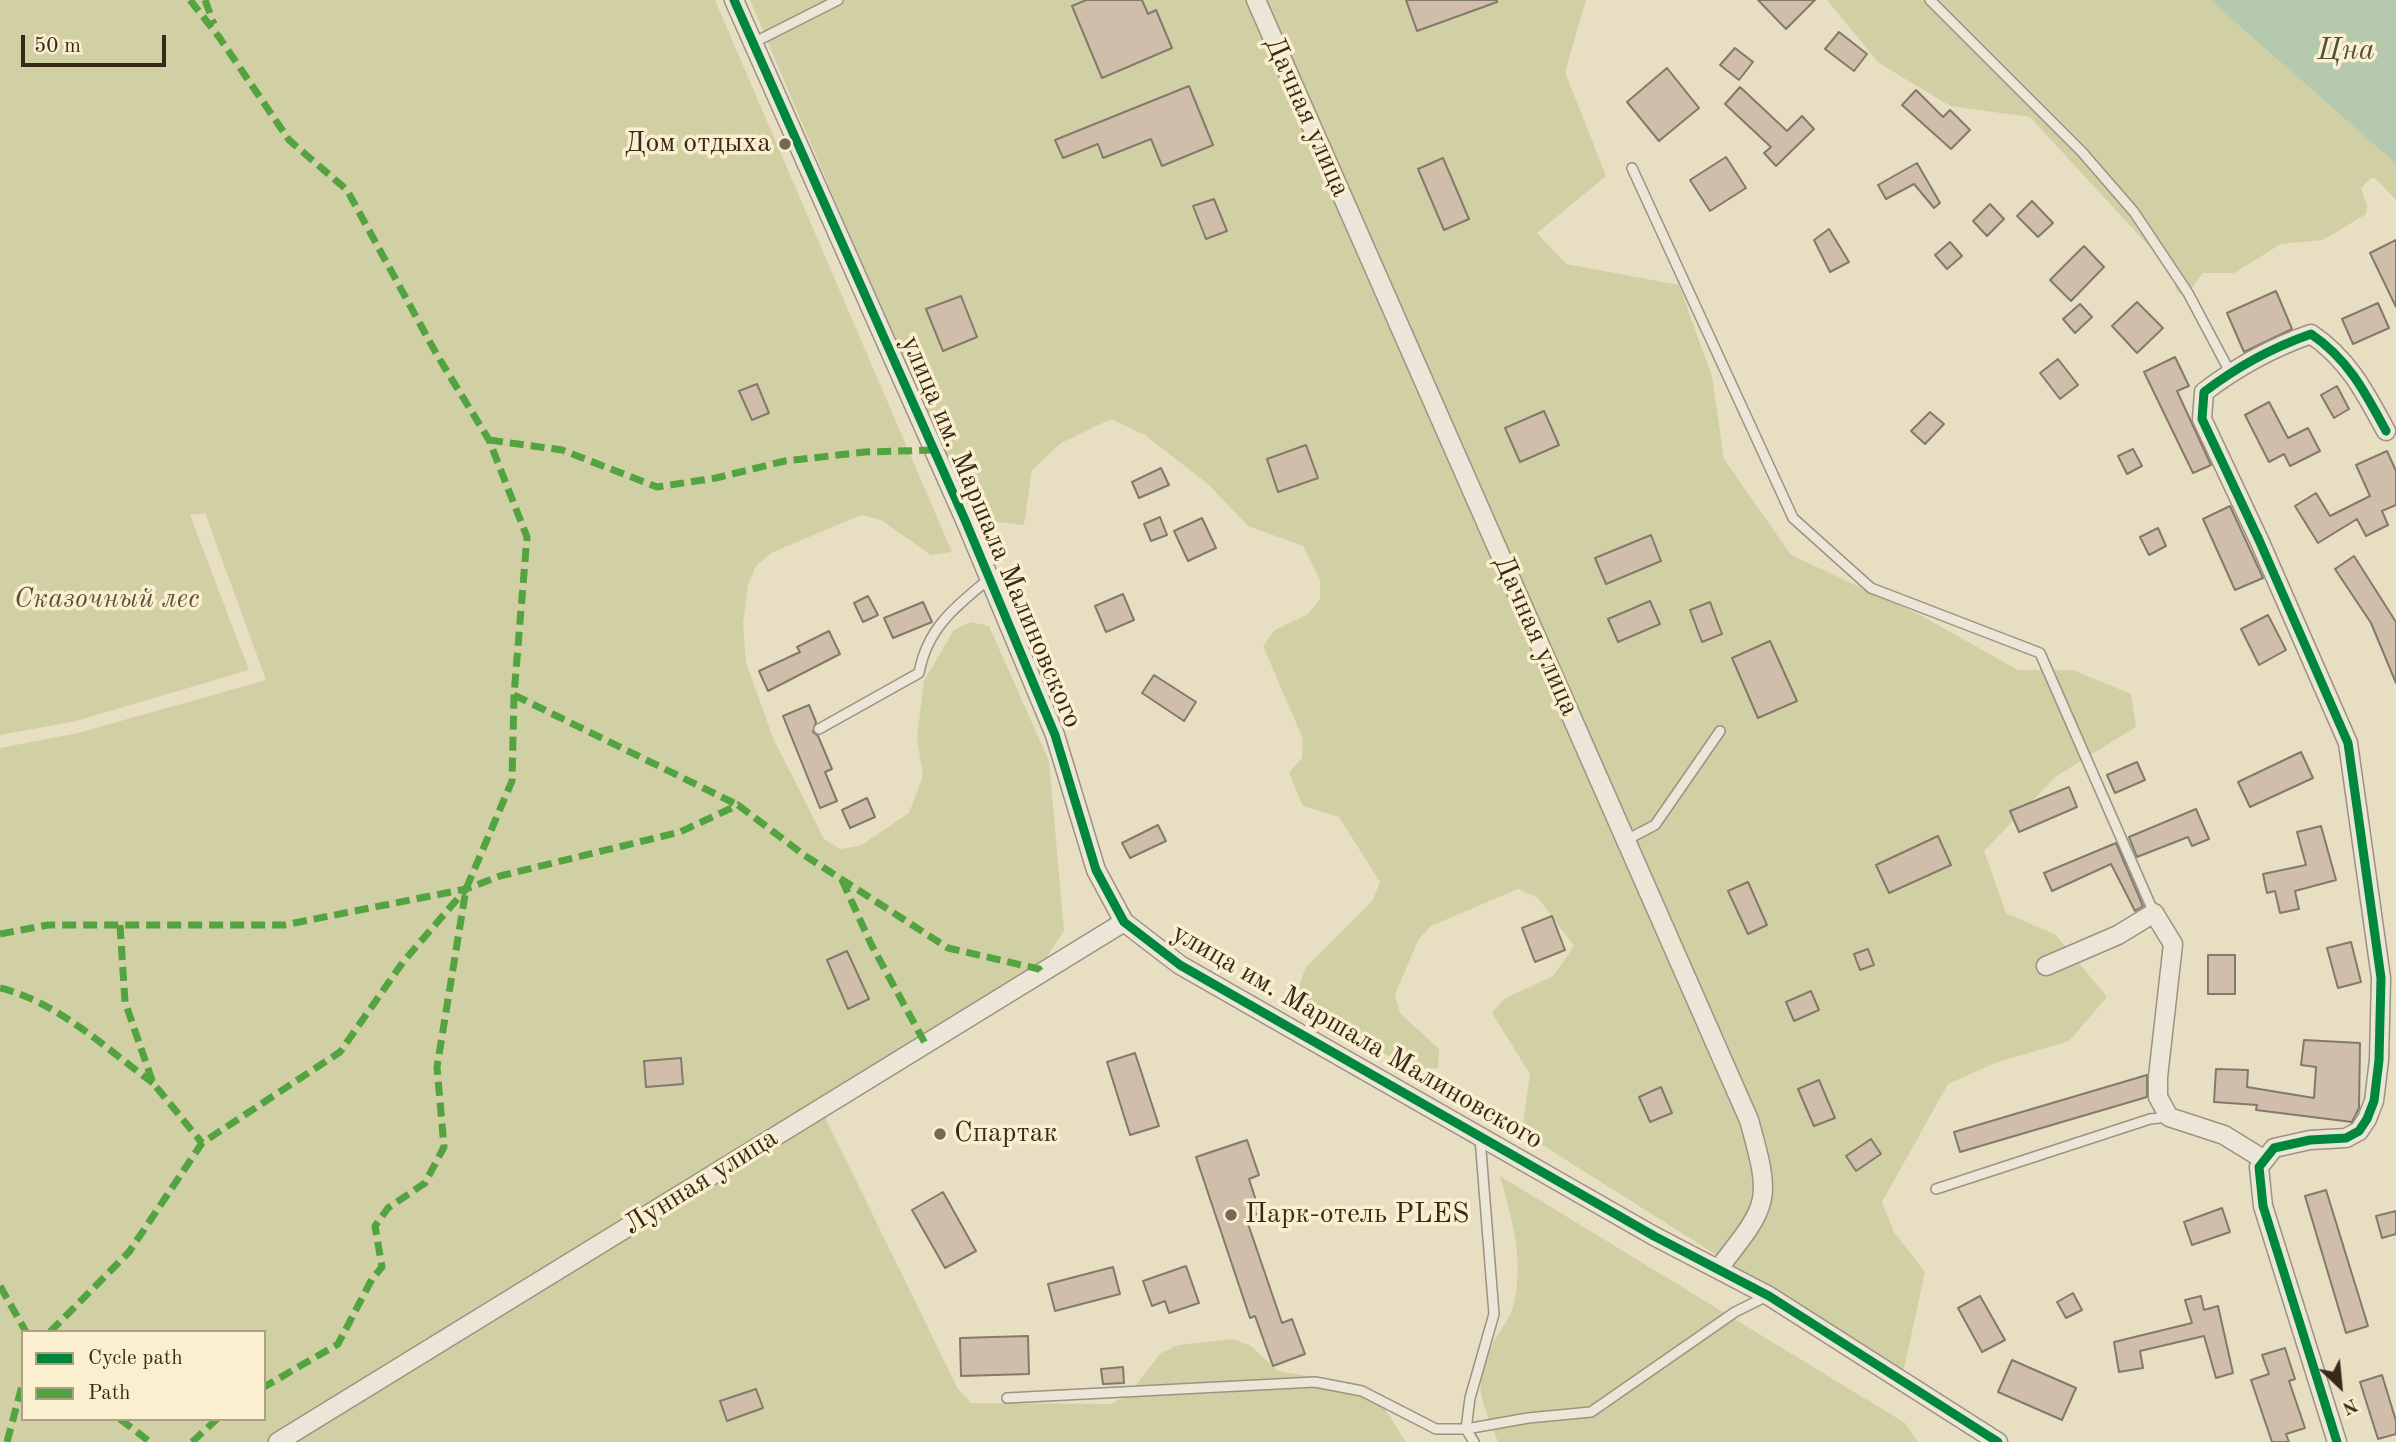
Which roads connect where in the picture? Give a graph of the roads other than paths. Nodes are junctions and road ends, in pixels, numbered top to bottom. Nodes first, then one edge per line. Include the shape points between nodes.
1 (734, 0) edge
2 (838, 0) edge
3 (1256, 0) edge
4 (1930, 0) edge
5 (752, 43) junction
6 (1632, 167) dead end
7 (2230, 372) junction
8 (2386, 430) dead end
9 (989, 579) junction
10 (820, 729) dead end
11 (1720, 731) dead end
12 (1626, 841) junction
13 (2154, 913) junction
14 (1125, 922) junction
15 (2046, 966) dead end
16 (2169, 1117) junction
17 (1480, 1136) junction
18 (2263, 1159) junction
19 (1936, 1189) dead end
20 (1718, 1269) junction
21 (1769, 1296) junction
22 (1007, 1398) dead end
23 (1466, 1429) junction
24 (278, 1442) edge
25 (1474, 1442) edge
26 (1998, 1442) edge
27 (2337, 1442) edge

1 - 5 street, улица им. Маршала Малиновского
2 - 5 lane
3 - 12 street, Дачная улица
4 - 7 lane via 2082,152 2134,212 2188,293
5 - 9 street, улица им. Маршала Малиновского
6 - 13 lane via 1793,518 1871,588 2040,653
7 - 8 street via 2274,347 2311,334 2336,351
7 - 18 street via 2204,392 2202,419 2348,743 2381,978 2379,1060 2367,1119 2359,1131 2346,1138 2288,1144 2274,1148
9 - 10 lane via 953,608 923,648 919,673
9 - 14 street, улица им. Маршала Малиновского via 1055,735 1096,870
11 - 12 lane via 1656,825
12 - 20 street, Дачная улица via 1749,1120 1761,1163 1765,1193 1755,1222
13 - 15 street via 2118,935
13 - 16 street via 2173,944 2158,1077 2158,1097
14 - 17 street, улица им. Маршала Малиновского via 1180,965
14 - 24 street, Лунная улица
16 - 18 street via 2224,1135
16 - 19 lane via 2150,1119
17 - 20 street, улица им. Маршала Малиновского
17 - 23 lane via 1494,1314
18 - 27 street via 2258,1176 2263,1206
20 - 21 street, улица им. Маршала Малиновского
21 - 23 lane via 1735,1312 1591,1412
21 - 26 street, улица им. Маршала Малиновского
22 - 23 lane via 1315,1382 1362,1391 1436,1429
23 - 25 lane

